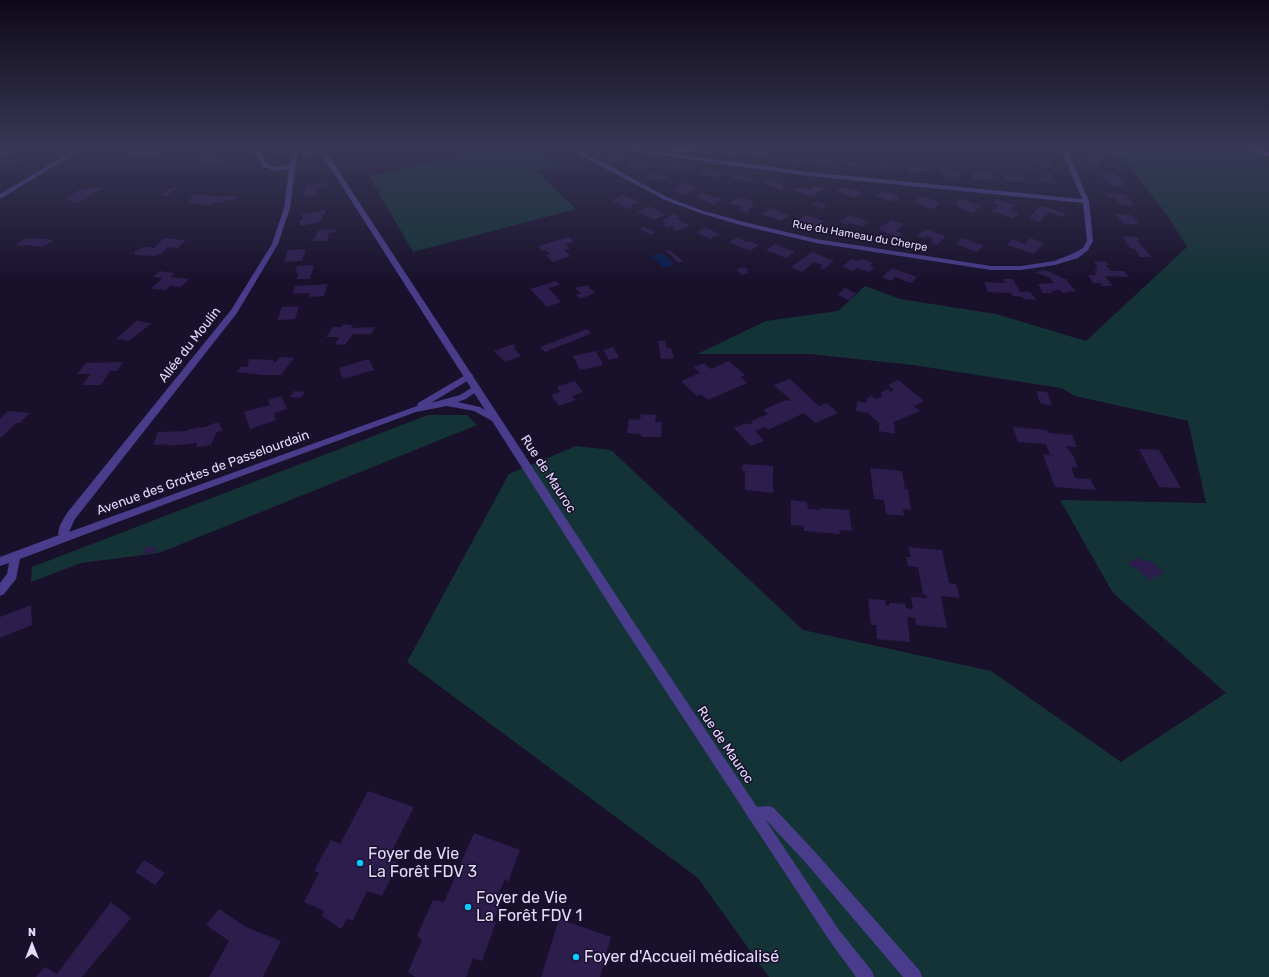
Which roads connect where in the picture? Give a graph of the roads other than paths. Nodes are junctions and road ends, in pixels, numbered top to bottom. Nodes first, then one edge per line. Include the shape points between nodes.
1 (289, 193) edge
2 (350, 193) edge
3 (656, 193) edge
4 (1000, 193) edge
5 (1082, 193) edge
6 (1086, 201) junction
7 (469, 376) junction
8 (476, 388) junction
9 (442, 404) junction
10 (415, 409) junction
11 (496, 420) junction
12 (64, 538) junction
13 (15, 557) junction
14 (0, 562) edge
15 (0, 591) edge
16 (754, 814) junction
17 (866, 977) edge
18 (914, 977) edge

1 - 12 street, Allée du Moulin via 287,208 275,244 234,310 70,516 63,534
2 - 7 street, Rue de Mauroc
3 - 6 street, Rue du Hameau du Cherpe via 702,212 816,241 991,268 1021,268 1055,263 1086,249 1090,241
4 - 6 street
5 - 6 street, Rue du Hameau du Cherpe
7 - 8 street, Rue de Mauroc
7 - 10 street, Avenue des Grottes de Passelourdain
8 - 9 street, Avenue des Grottes de Passelourdain via 463,397
8 - 11 street, Rue de Mauroc
9 - 10 street, Avenue des Grottes de Passelourdain
9 - 11 street, Avenue des Grottes de Passelourdain via 477,409
10 - 12 street, Avenue des Grottes de Passelourdain
11 - 16 street, Rue de Mauroc
12 - 13 street, Avenue des Grottes de Passelourdain
13 - 14 street, Avenue des Grottes de Passelourdain
13 - 15 street via 12,576
16 - 17 street, Rue de Mauroc via 834,935
16 - 18 street via 769,814 811,858

